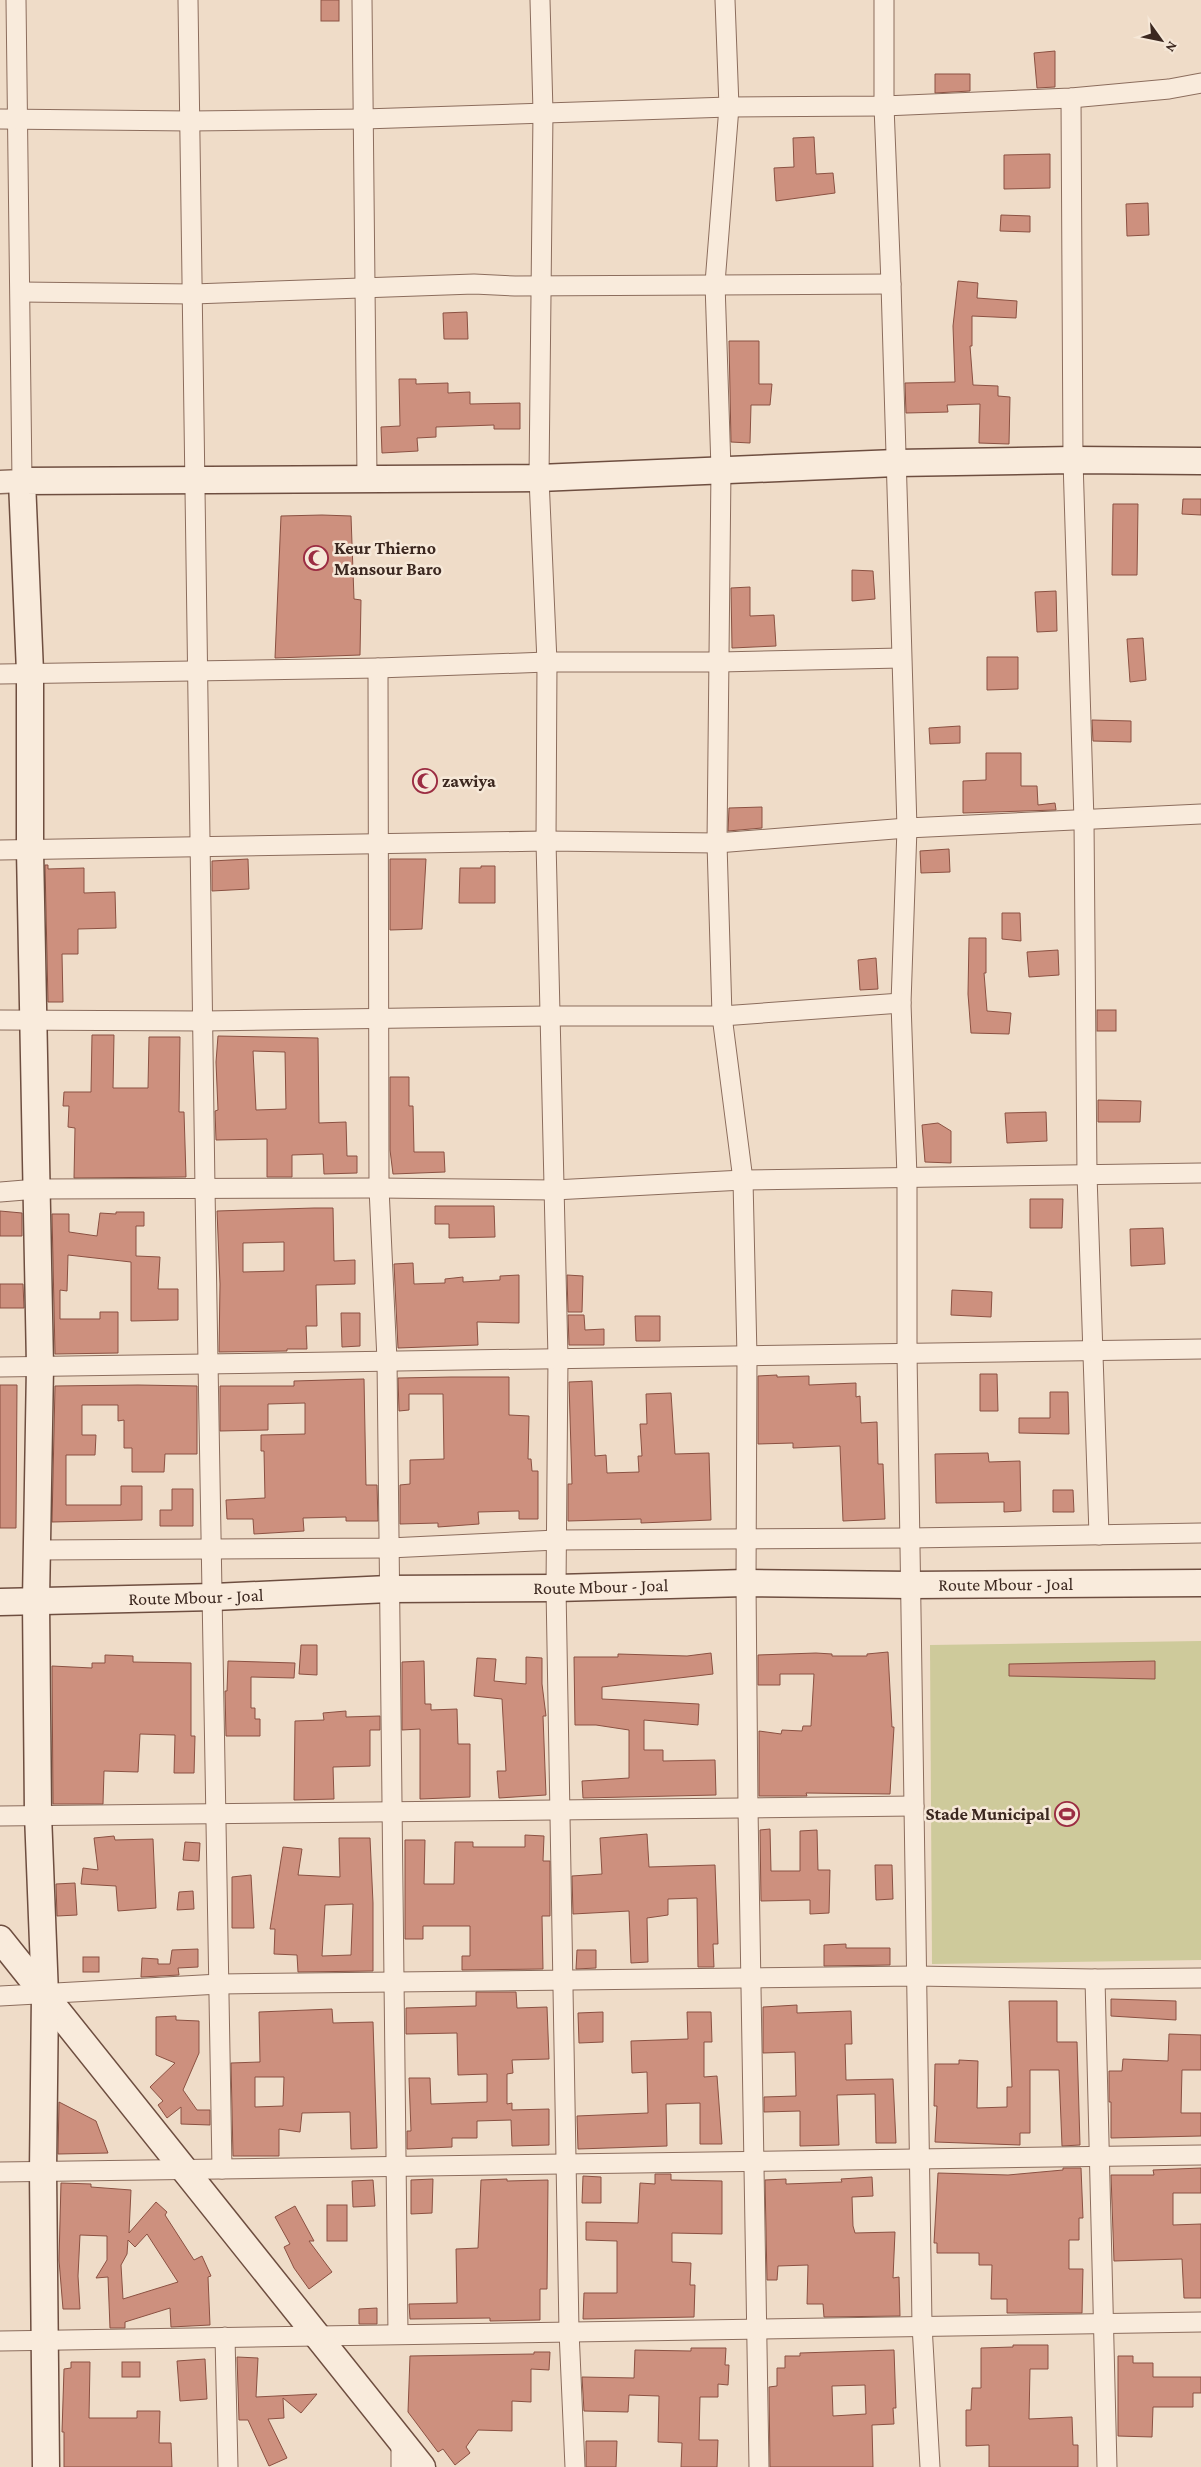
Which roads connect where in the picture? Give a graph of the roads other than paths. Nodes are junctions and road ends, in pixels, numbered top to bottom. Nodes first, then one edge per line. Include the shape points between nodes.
1 (16, 0) edge
2 (188, 0) edge
3 (362, 0) edge
4 (540, 0) edge
5 (725, 0) edge
6 (884, 0) edge
7 (1201, 83) edge
8 (1071, 98) junction
9 (884, 106) junction
10 (729, 107) junction
11 (544, 112) junction
12 (8, 119) edge
13 (364, 119) junction
14 (190, 121) junction
15 (715, 283) junction
16 (891, 284) junction
17 (540, 285) junction
18 (364, 290) junction
19 (21, 292) junction
20 (193, 294) junction
21 (1073, 460) junction
22 (1201, 461) edge
23 (896, 463) junction
24 (722, 469) junction
25 (367, 477) junction
26 (539, 478) junction
27 (196, 480) junction
28 (11, 481) edge
29 (901, 658) junction
30 (547, 662) junction
31 (720, 662) junction
32 (378, 668) junction
33 (199, 670) junction
34 (30, 672) junction
35 (0, 674) edge
36 (1201, 814) edge
37 (1084, 820) junction
38 (907, 828) junction
39 (546, 841) junction
40 (378, 843) junction
41 (717, 843) junction
42 (202, 847) junction
43 (0, 850) edge
44 (30, 850) junction
45 (901, 1003) junction
46 (549, 1016) junction
47 (722, 1016) junction
48 (32, 1019) junction
49 (379, 1019) junction
50 (0, 1020) edge
51 (203, 1021) junction
52 (1201, 1173) edge
53 (1087, 1175) junction
54 (907, 1177) junction
55 (743, 1180) junction
56 (379, 1188) junction
57 (36, 1189) junction
58 (205, 1189) junction
59 (554, 1190) junction
60 (0, 1192) edge
61 (1201, 1349) edge
62 (1091, 1352) junction
63 (907, 1353) junction
64 (747, 1356) junction
65 (558, 1358) junction
66 (387, 1360) junction
67 (210, 1362) junction
68 (0, 1366) edge
69 (40, 1366) junction
70 (1201, 1533) edge
71 (1098, 1535) junction
72 (746, 1538) junction
73 (910, 1538) junction
74 (557, 1540) junction
75 (389, 1548) junction
76 (213, 1549) junction
77 (37, 1550) junction
78 (746, 1583) junction
79 (1201, 1583) edge
80 (910, 1585) junction
81 (556, 1588) junction
82 (389, 1589) junction
83 (214, 1598) junction
84 (36, 1601) junction
85 (0, 1602) edge
86 (914, 1806) junction
87 (748, 1808) junction
88 (560, 1811) junction
89 (217, 1812) junction
90 (392, 1812) junction
91 (38, 1814) junction
92 (0, 1816) edge
93 (0, 1938) edge
94 (916, 1976) junction
95 (751, 1977) junction
96 (1201, 1978) edge
97 (563, 1980) junction
98 (1095, 1980) junction
99 (394, 1982) junction
100 (220, 1984) junction
101 (45, 1995) junction
102 (0, 1996) edge
103 (1201, 2155) edge
104 (1101, 2156) junction
105 (919, 2159) junction
106 (754, 2161) junction
107 (566, 2164) junction
108 (396, 2166) junction
109 (222, 2168) junction
110 (183, 2169) junction
111 (43, 2171) junction
112 (0, 2172) edge
113 (1201, 2322) edge
114 (922, 2325) junction
115 (1105, 2325) junction
116 (756, 2328) junction
117 (569, 2331) junction
118 (398, 2334) junction
119 (319, 2335) junction
120 (225, 2337) junction
121 (45, 2340) junction
122 (0, 2341) edge
123 (401, 2439) junction
124 (46, 2467) edge
125 (228, 2467) edge
126 (401, 2467) edge
127 (422, 2467) edge
128 (576, 2467) edge
129 (759, 2467) edge
130 (930, 2467) edge
131 (1107, 2467) edge

1 - 12 street
2 - 14 street
3 - 13 street
4 - 11 street
5 - 10 street
6 - 9 street
7 - 8 street via 1169,90
8 - 9 street
8 - 21 street
9 - 10 street
9 - 16 street
10 - 11 street
10 - 15 street
11 - 13 street
11 - 17 street
12 - 14 street
12 - 19 street
13 - 14 street
13 - 18 street
14 - 20 street
15 - 16 street
15 - 17 street
15 - 24 street
16 - 23 street
17 - 18 street via 474,284
17 - 26 street
18 - 20 street
18 - 25 street
19 - 20 street
19 - 28 street
20 - 27 street
21 - 22 main road
21 - 23 main road
21 - 37 street
23 - 24 main road
23 - 29 street
24 - 26 main road
24 - 31 street
25 - 26 main road
25 - 27 main road
26 - 30 street
27 - 28 main road
27 - 33 street
28 - 34 main road
29 - 31 street
29 - 38 street
30 - 31 street
30 - 32 street
30 - 39 street
31 - 41 street
32 - 33 street
32 - 40 street
33 - 34 street
33 - 42 street
34 - 35 street
34 - 44 main road
36 - 37 street
37 - 38 street
37 - 53 street
38 - 41 street
38 - 45 street
39 - 40 street
39 - 41 street
39 - 46 street
40 - 42 street
40 - 49 street
41 - 47 street
42 - 44 street
42 - 51 street
43 - 44 street
44 - 48 main road
45 - 47 street
45 - 54 street
46 - 47 street
46 - 49 street
46 - 59 street
47 - 55 street
48 - 50 street
48 - 51 street
48 - 57 main road
49 - 51 street
49 - 56 street
51 - 58 street
52 - 53 street
53 - 54 street
53 - 62 street
54 - 55 street
54 - 63 street
55 - 59 street
55 - 64 street
56 - 58 street
56 - 59 street
56 - 66 street
57 - 58 street
57 - 60 street
57 - 69 main road
58 - 67 street
59 - 65 street
61 - 62 street
62 - 63 street
62 - 71 street
63 - 64 street
63 - 73 street
64 - 65 street
64 - 72 street
65 - 66 street
65 - 74 street
66 - 67 street
66 - 75 street
67 - 69 street
67 - 76 street
68 - 69 street
69 - 77 main road
70 - 71 street
71 - 73 street
72 - 73 street
72 - 74 street
72 - 78 street
73 - 80 street
74 - 75 street
74 - 81 street
75 - 76 street
75 - 82 street
76 - 77 street
76 - 83 street
77 - 84 main road
78 - 80 main road, Route Mbour - Joal
78 - 81 main road, Route Mbour - Joal
78 - 87 street
79 - 80 main road, Route Mbour - Joal
80 - 86 street
81 - 82 main road, Route Mbour - Joal
81 - 88 street
82 - 83 main road, Route Mbour - Joal
82 - 90 street
83 - 84 main road, Route Mbour - Joal
83 - 89 street
84 - 85 main road, Route Mbour - Joal
84 - 91 main road
86 - 87 street
86 - 94 street
87 - 88 street
87 - 95 street
88 - 90 street
88 - 97 street
89 - 90 street
89 - 91 street
89 - 100 street
90 - 99 street
91 - 92 street
91 - 101 main road
93 - 101 main road
94 - 95 street
94 - 98 street
94 - 105 street
95 - 97 street
95 - 106 street
96 - 98 street
97 - 99 street
97 - 107 street
98 - 104 street
99 - 100 street
99 - 108 street
100 - 101 street
100 - 109 street
101 - 102 street
101 - 110 main road
101 - 111 main road
103 - 104 street
104 - 105 street
104 - 115 street
105 - 106 street
105 - 114 street
106 - 107 street
106 - 116 street
107 - 108 street
107 - 117 street
108 - 109 street
108 - 118 street
109 - 110 street
110 - 111 street
110 - 119 main road
111 - 112 street
111 - 121 main road
113 - 115 street
114 - 115 street
114 - 116 street
114 - 130 street
115 - 131 street
116 - 117 street
116 - 129 street
117 - 118 street
117 - 128 street
118 - 119 street
119 - 120 street
119 - 123 main road
120 - 121 street
120 - 125 street
121 - 122 street
121 - 124 main road
123 - 126 street
123 - 127 main road

